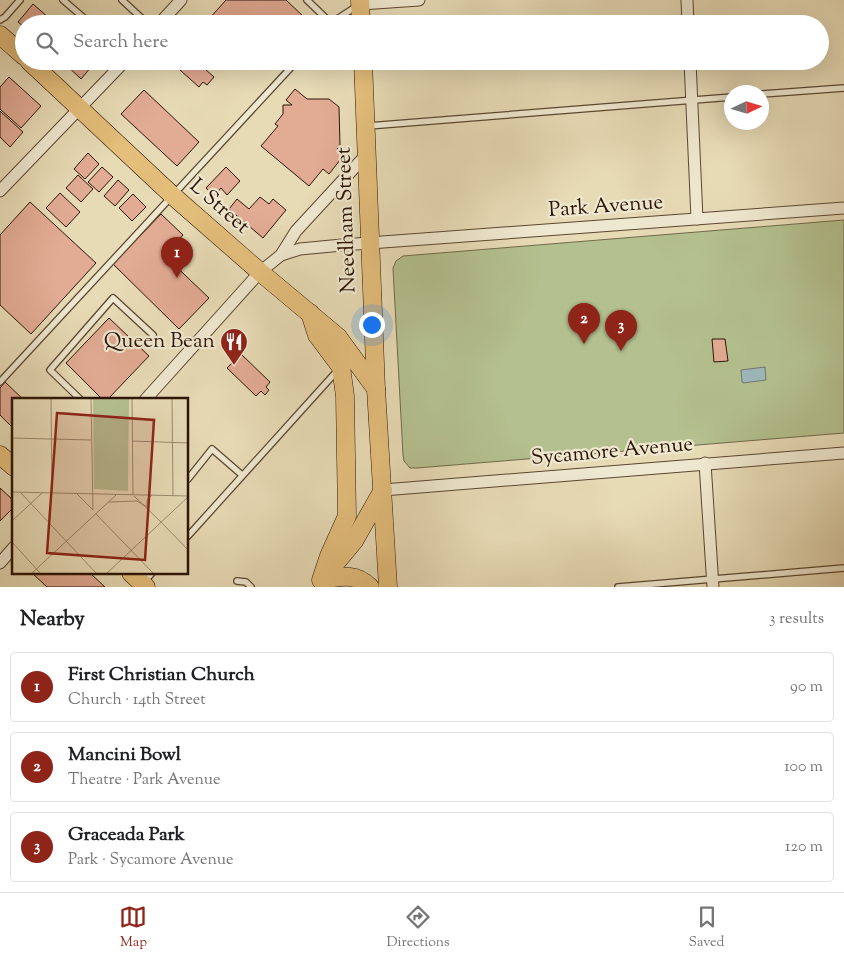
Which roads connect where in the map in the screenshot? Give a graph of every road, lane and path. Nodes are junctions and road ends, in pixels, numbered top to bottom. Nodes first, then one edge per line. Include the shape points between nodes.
1 (20, 0) edge
2 (63, 0) edge
3 (122, 0) edge
4 (181, 0) edge
5 (307, 0) edge
6 (419, 0) edge
7 (687, 0) edge
8 (360, 2) edge
9 (80, 15) edge
10 (138, 15) edge
11 (167, 15) edge
12 (323, 15) edge
13 (342, 15) edge
14 (361, 15) edge
15 (688, 15) edge
16 (0, 20) edge
17 (0, 35) edge
18 (15, 48) edge
19 (39, 70) edge
20 (115, 70) edge
21 (289, 70) edge
22 (363, 70) edge
23 (690, 70) edge
24 (844, 88) edge
25 (769, 93) edge
26 (724, 98) edge
27 (692, 100) junction
28 (80, 107) junction
29 (366, 126) junction
30 (367, 154) junction
31 (0, 191) edge
32 (172, 195) junction
33 (844, 208) edge
34 (697, 219) junction
35 (371, 243) junction
36 (281, 255) junction
37 (260, 272) junction
38 (310, 313) junction
39 (153, 334) dead end
40 (341, 367) junction
41 (0, 382) edge
42 (376, 389) junction
43 (79, 398) edge
44 (147, 398) edge
45 (844, 453) edge
46 (0, 455) edge
47 (705, 463) junction
48 (12, 465) edge
49 (242, 475) junction
50 (189, 478) edge
51 (383, 490) junction
52 (189, 535) edge
53 (12, 549) edge
54 (0, 563) edge
55 (844, 568) edge
56 (237, 581) dead end
57 (713, 583) edge
58 (318, 584) edge
59 (251, 587) edge
60 (370, 587) edge
61 (388, 587) edge
62 (618, 587) edge

1 - 16 lane
2 - 9 lane
3 - 10 lane
4 - 11 street
5 - 12 lane
6 - 8 street
7 - 15 street
8 - 13 lane
8 - 14 main road
17 - 18 main road
19 - 28 main road, L Street
20 - 28 street
21 - 32 lane
22 - 29 main road, Needham Street
23 - 27 street
24 - 25 lane
26 - 27 lane
27 - 29 lane
27 - 34 street
28 - 31 street
28 - 32 main road, L Street
29 - 30 main road, Needham Street
30 - 35 main road, Needham Street
30 - 36 street via 296,231
32 - 37 main road, L Street
32 - 41 lane
33 - 34 street, Park Avenue
34 - 35 street, Park Avenue
35 - 36 street, Park Avenue via 300,249
35 - 42 main road, Needham Street
36 - 37 street
37 - 38 main road, L Street
37 - 44 street
38 - 40 main road via 317,335
38 - 42 main road, L Street via 338,337
39 - 43 lane via 113,298 50,370
40 - 49 lane
40 - 58 main road via 345,396 347,516
42 - 51 main road, Needham Street
45 - 47 street, Sycamore Avenue
46 - 48 main road
47 - 51 street, Sycamore Avenue
47 - 57 street
49 - 50 lane via 212,449
49 - 52 lane
51 - 58 main road via 354,541
51 - 61 main road, Needham Street
53 - 54 street
55 - 57 lane
56 - 59 lane via 246,582
57 - 62 lane
58 - 60 main road via 347,576 358,578

